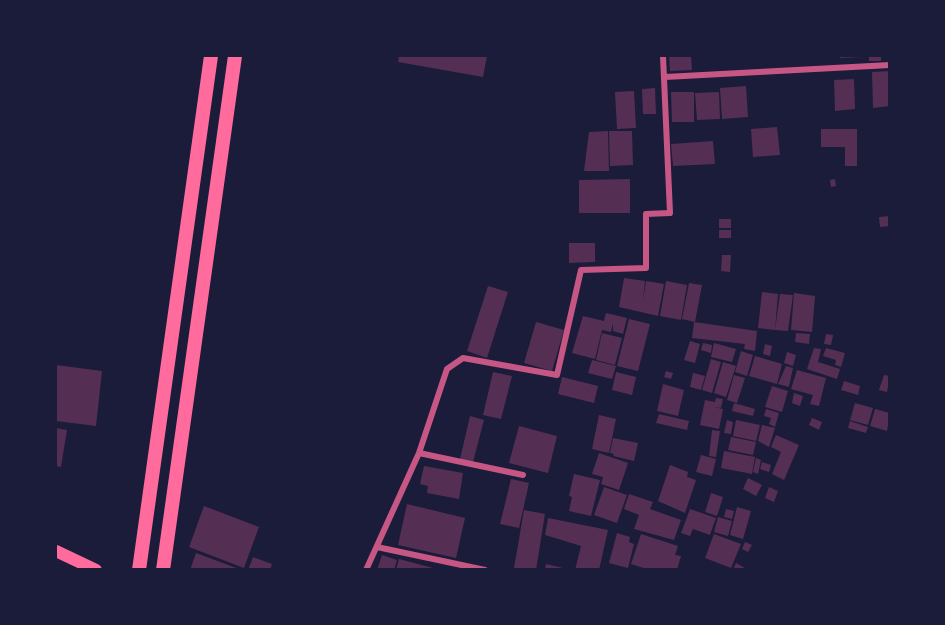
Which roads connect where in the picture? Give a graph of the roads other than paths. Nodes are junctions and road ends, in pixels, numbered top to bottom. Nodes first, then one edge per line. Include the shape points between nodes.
1 (211, 56) edge
2 (235, 56) edge
3 (663, 56) edge
4 (890, 65) edge
5 (665, 77) junction
6 (419, 453) junction
7 (523, 475) dead end
8 (377, 547) junction
9 (56, 551) edge
10 (96, 570) edge
11 (139, 570) edge
12 (163, 570) edge
13 (366, 570) edge
14 (485, 570) edge

1 - 11 main road
2 - 12 main road
3 - 5 street
4 - 5 street
5 - 6 street via 670,213 646,214 646,268 581,270 557,375 463,358 447,369
6 - 7 street
6 - 8 street
8 - 13 street
8 - 14 street
9 - 10 main road

